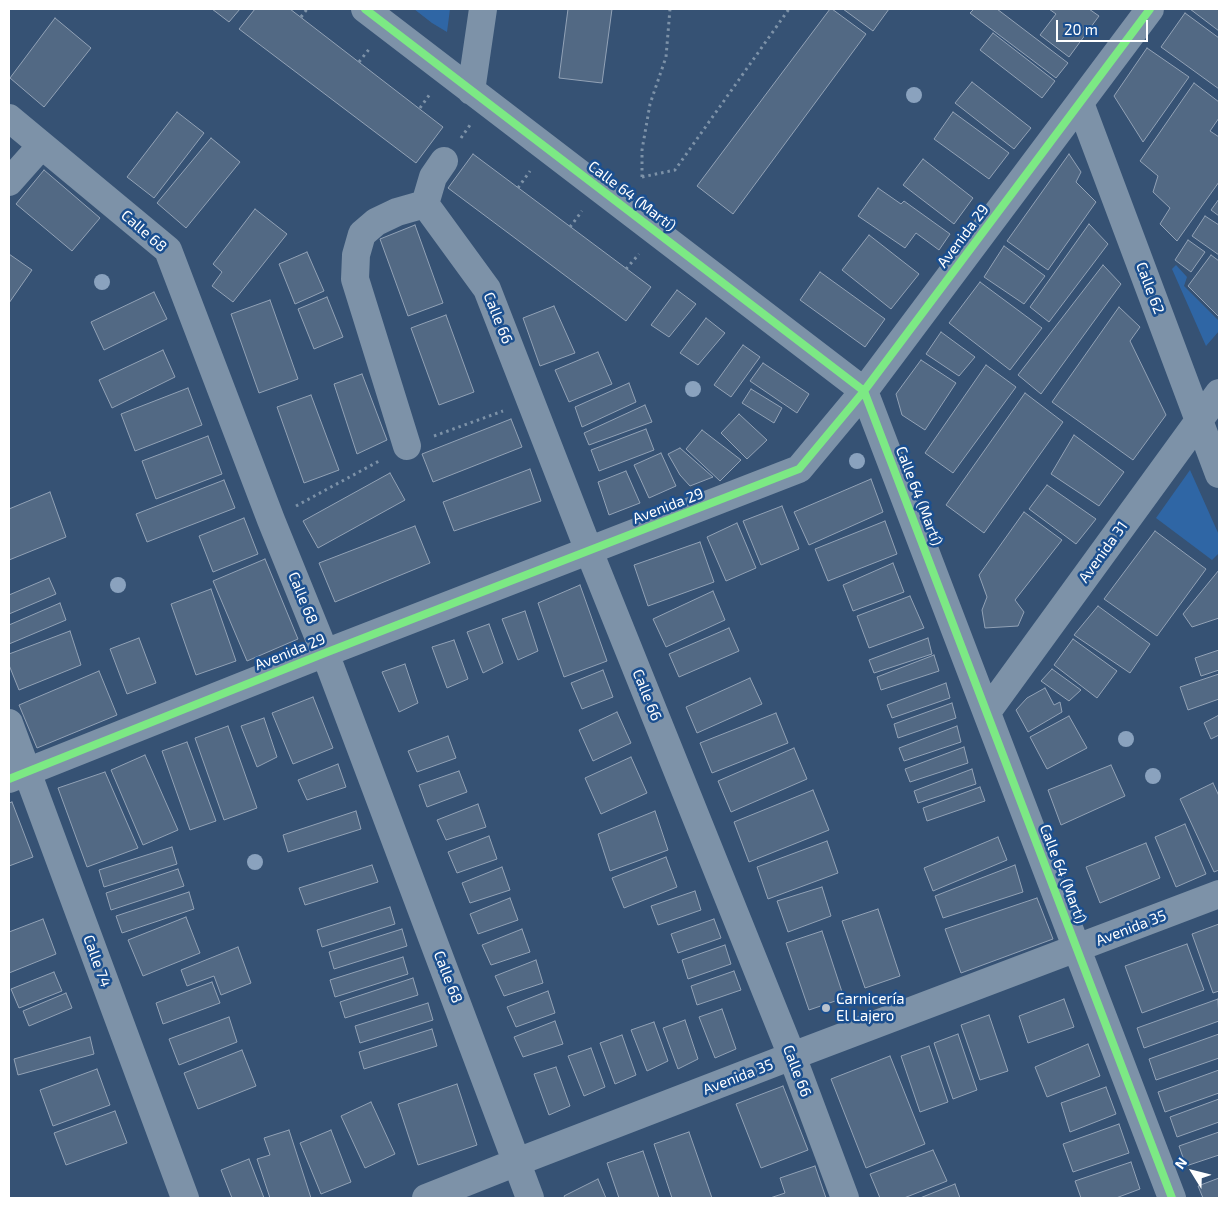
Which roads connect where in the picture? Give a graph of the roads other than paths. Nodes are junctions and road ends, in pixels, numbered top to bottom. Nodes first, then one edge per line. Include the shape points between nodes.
1 (365, 9) edge
2 (483, 9) edge
3 (1150, 9) edge
4 (479, 97) junction
5 (1080, 103) junction
6 (9, 118) edge
7 (41, 146) junction
8 (444, 161) road end
9 (9, 182) edge
10 (425, 204) junction
11 (864, 391) junction
12 (1219, 393) edge
13 (1200, 419) junction
14 (407, 446) dead end
15 (1219, 474) edge
16 (589, 551) junction
17 (326, 653) junction
18 (987, 712) junction
19 (9, 723) edge
20 (18, 775) edge
21 (1219, 894) edge
22 (1077, 948) junction
23 (792, 1056) junction
24 (517, 1162) junction
25 (185, 1198) edge
26 (426, 1198) edge
27 (530, 1198) edge
28 (845, 1198) edge
29 (1172, 1198) edge

1 - 4 street, Calle 64 (Martí)
2 - 4 street
3 - 5 street, Avenida 29
4 - 11 street, Calle 64 (Martí)
5 - 11 street, Avenida 29
5 - 13 street, Calle 62
6 - 7 street, Calle 68
7 - 9 street
7 - 17 street, Calle 68 via 168,250 271,520
8 - 10 street via 433,177
10 - 14 street via 376,222 362,234 356,255 355,279
10 - 16 street, Calle 66 via 487,289
11 - 16 street, Avenida 29 via 799,469
11 - 18 street, Calle 64 (Martí)
12 - 13 street, Avenida 31
13 - 15 street, Calle 62
13 - 18 street, Avenida 31
16 - 17 street, Avenida 29
16 - 23 street, Calle 66
17 - 20 street, Avenida 29
17 - 24 street, Calle 68
18 - 22 street, Calle 64 (Martí)
19 - 20 street, Calle 74
20 - 25 street, Calle 74
21 - 22 street, Avenida 35
22 - 23 street, Avenida 35
22 - 29 street, Calle 64 (Martí)
23 - 24 street, Avenida 35
23 - 28 street, Calle 66
24 - 26 street, Avenida 35
24 - 27 street, Calle 68

